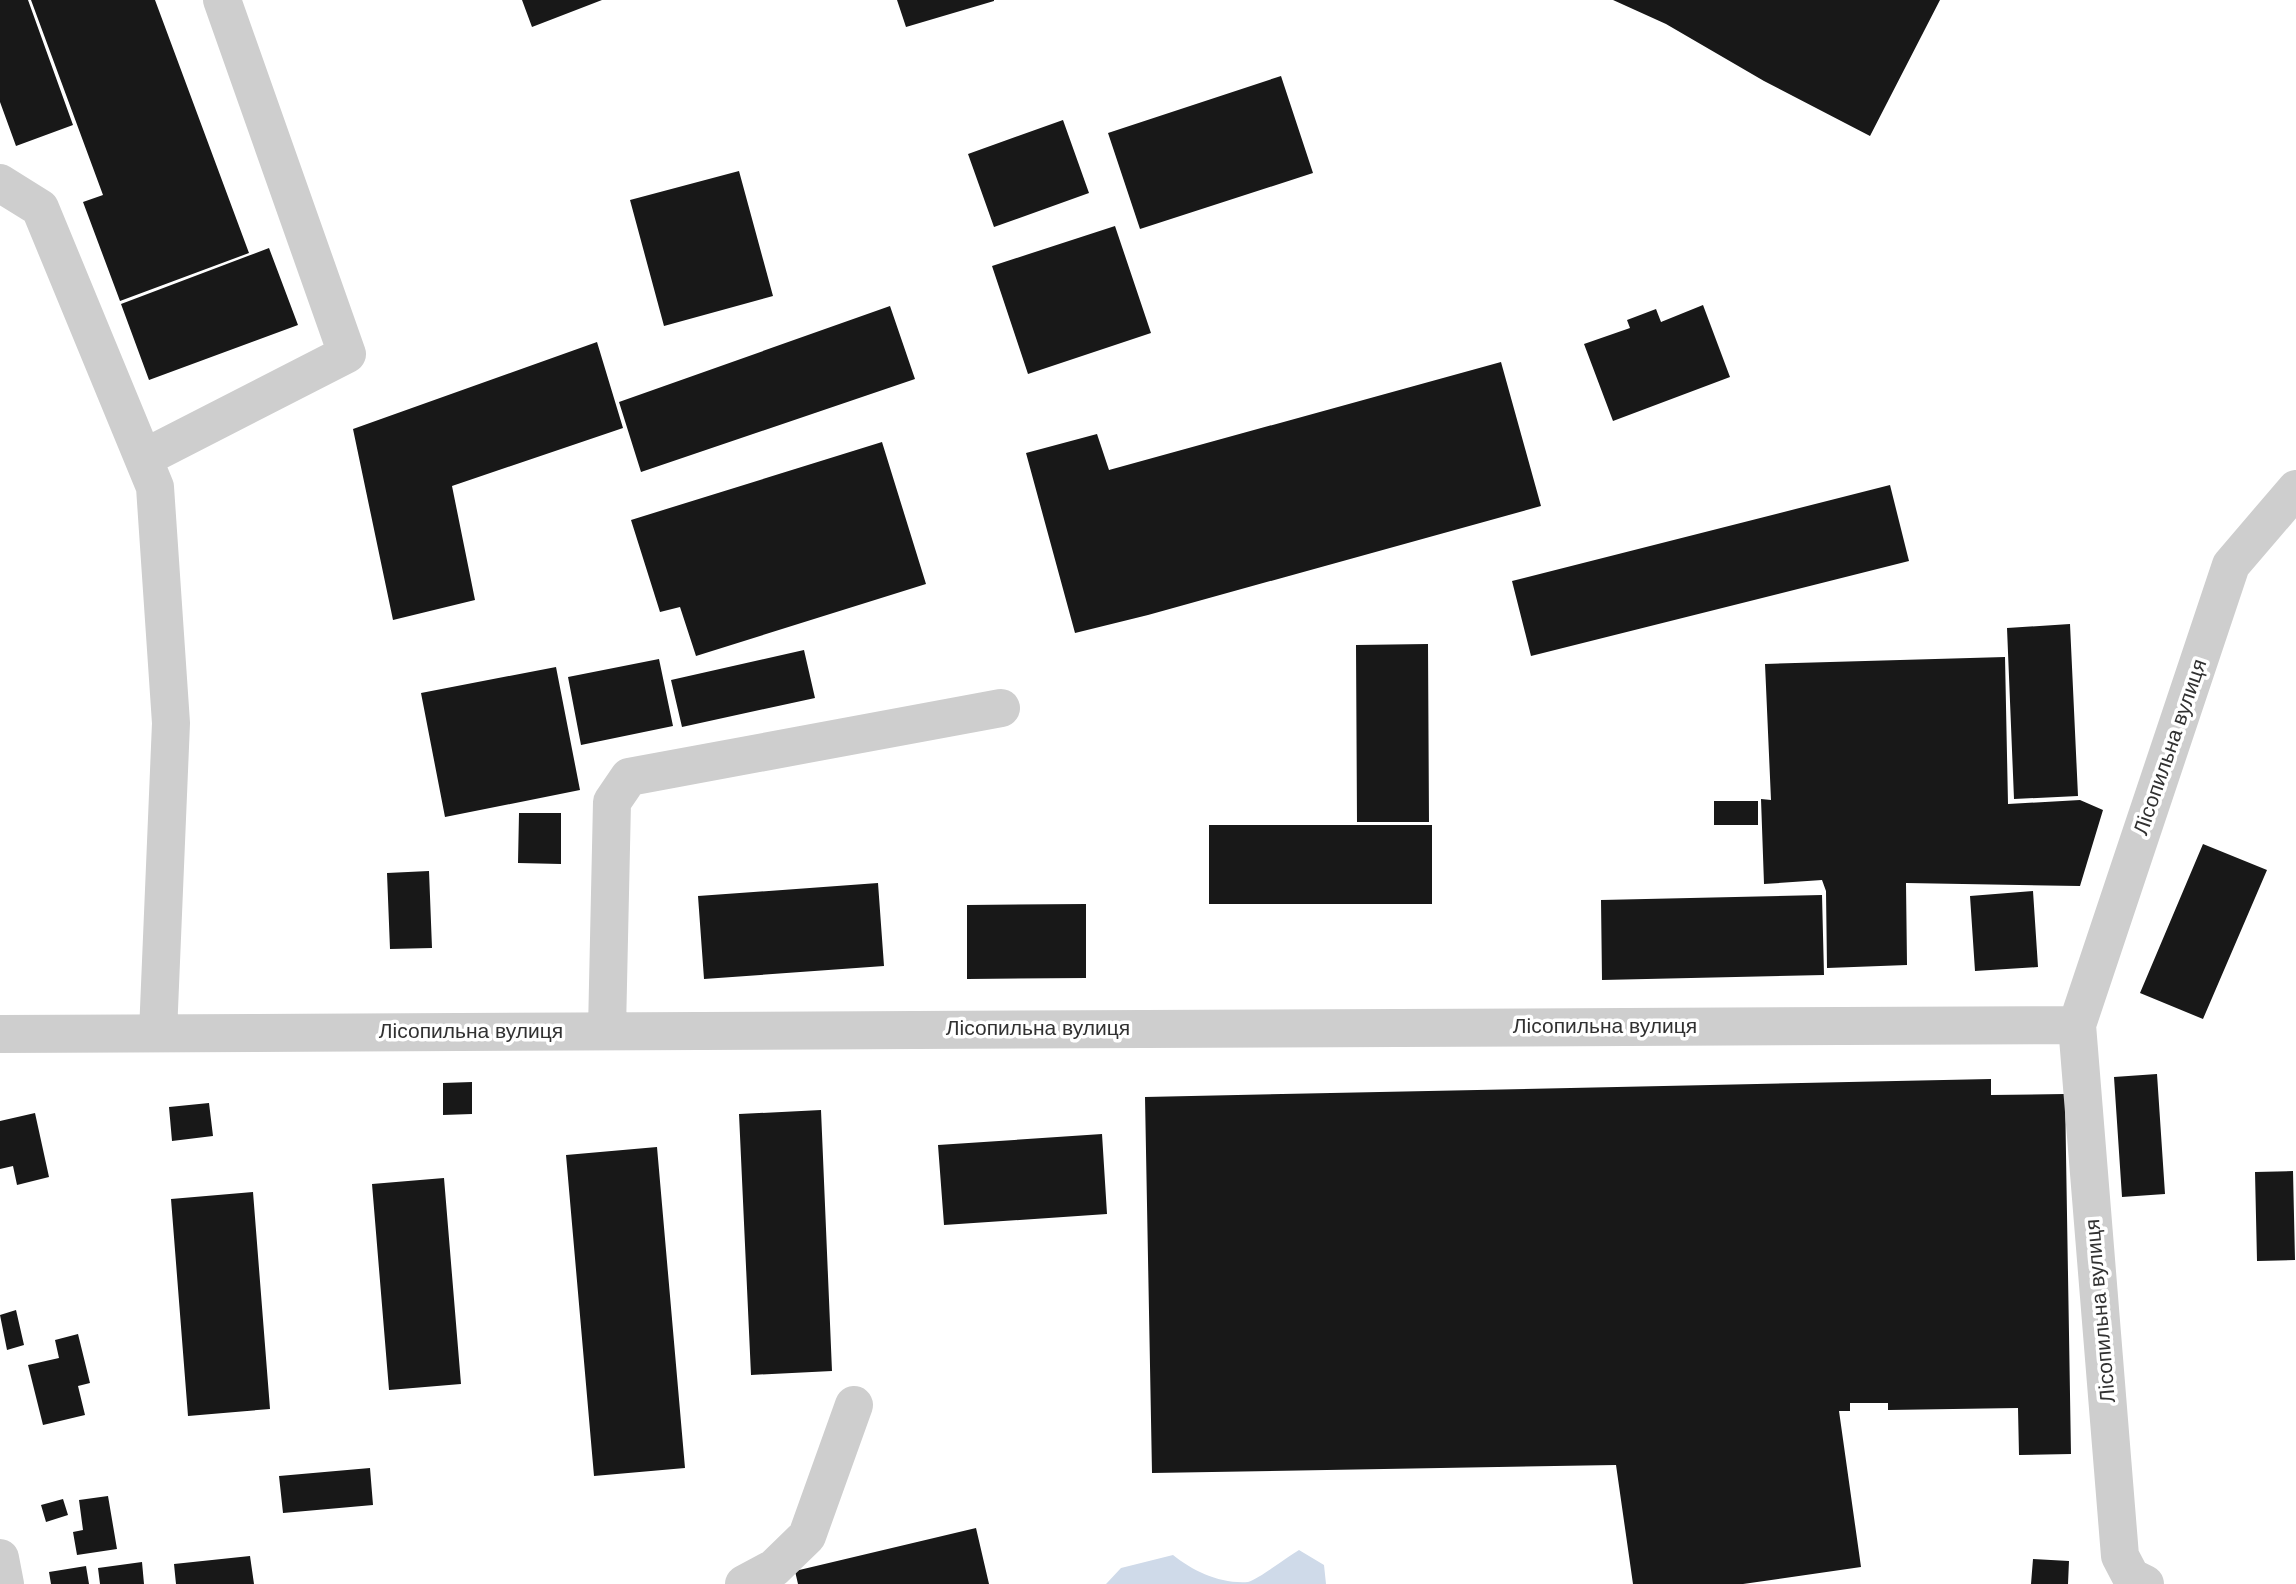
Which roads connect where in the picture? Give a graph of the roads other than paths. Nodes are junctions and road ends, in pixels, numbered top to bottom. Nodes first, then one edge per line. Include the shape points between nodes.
1 (222, 0) edge
2 (0, 183) edge
3 (144, 458) junction
4 (2296, 489) edge
5 (1000, 708) dead end
6 (2077, 1025) junction
7 (607, 1030) junction
8 (158, 1032) junction
9 (0, 1034) edge
10 (854, 1405) dead end
11 (0, 1558) edge
12 (5, 1584) edge
13 (744, 1584) edge
14 (2145, 1584) edge

1 - 3 street via 347,354
2 - 3 street via 40,208
3 - 8 street via 155,487 171,723
4 - 6 street, Лісопильна вулиця via 2231,565
5 - 7 street via 629,777 612,802
6 - 7 street, Лісопильна вулиця
6 - 14 street, Лісопильна вулиця via 2120,1556 2131,1577
7 - 8 street, Лісопильна вулиця
8 - 9 street, Лісопильна вулиця
10 - 13 street via 807,1535 774,1568
11 - 12 street

